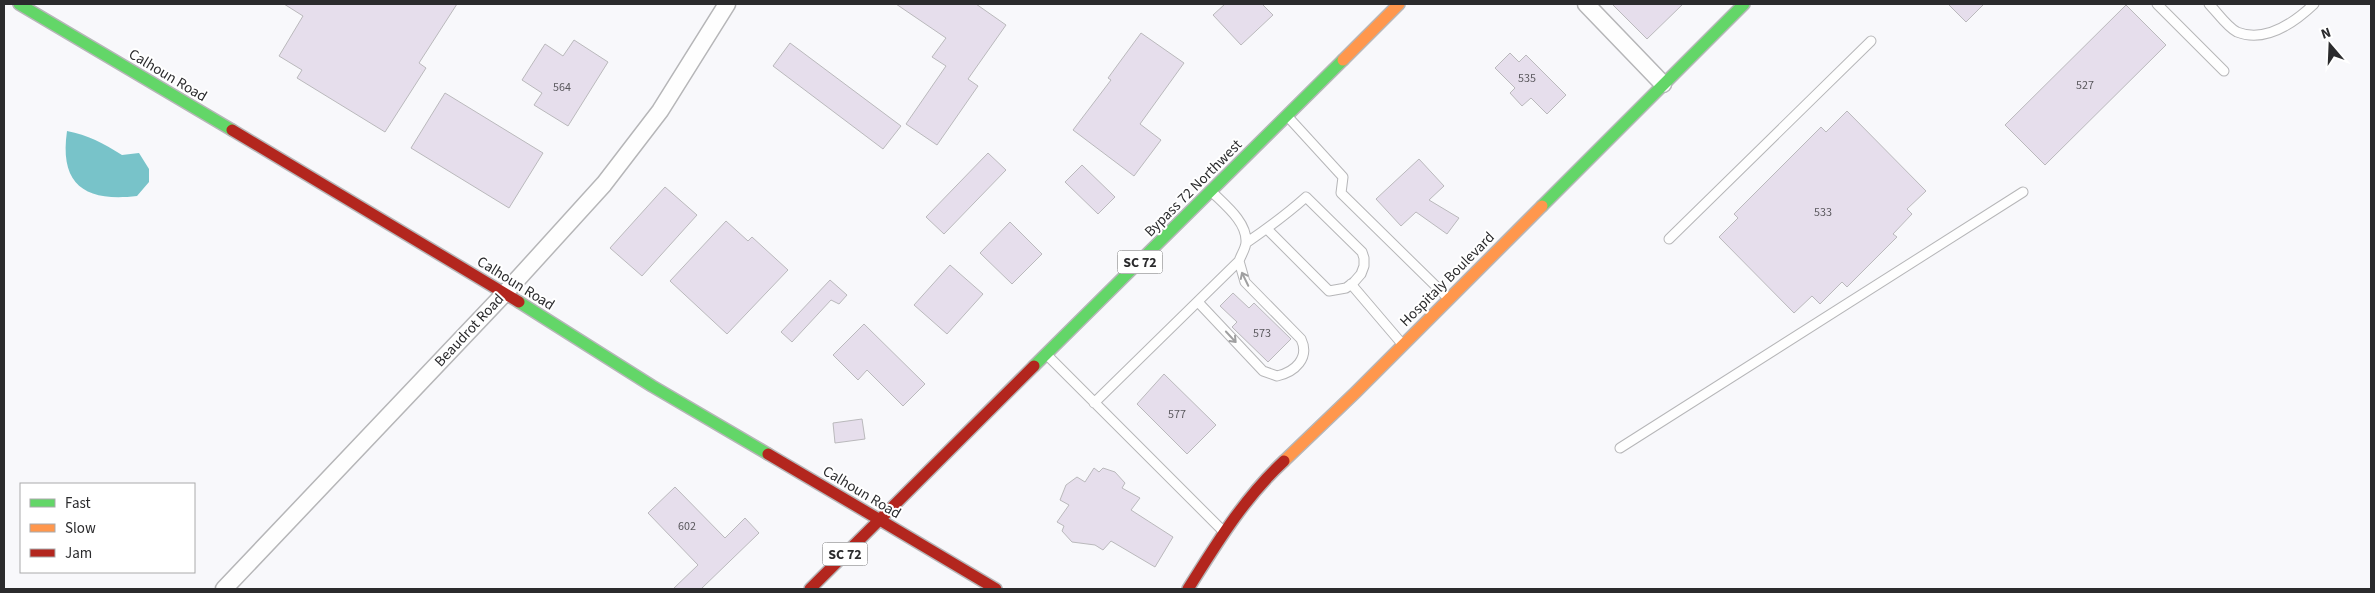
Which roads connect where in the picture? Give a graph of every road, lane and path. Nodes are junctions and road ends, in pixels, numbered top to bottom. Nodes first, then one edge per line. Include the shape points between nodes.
1 (19, 4) edge
2 (726, 4) edge
3 (1399, 4) edge
4 (1586, 4) edge
5 (1744, 4) edge
6 (2157, 4) edge
7 (2209, 4) edge
8 (2314, 4) edge
9 (1871, 41) dead end
10 (2224, 71) dead end
11 (1663, 84) junction
12 (1287, 116) junction
13 (1211, 191) junction
14 (2023, 192) dead end
15 (1267, 229) junction
16 (1669, 239) dead end
17 (1246, 243) junction
18 (1239, 261) junction
19 (1351, 284) junction
20 (505, 293) junction
21 (1449, 299) junction
22 (1198, 302) junction
23 (1403, 345) junction
24 (1046, 354) junction
25 (1094, 403) junction
26 (1620, 448) dead end
27 (880, 520) junction
28 (1224, 532) junction
29 (224, 589) edge
30 (810, 589) edge
31 (996, 589) edge
32 (1188, 589) edge

1 - 20 main road, Calhoun Road
2 - 20 street, Beaudrot Road via 634,148
3 - 12 main road, Bypass 72 Northwest / SC 72
4 - 11 street
5 - 11 main road, Hospitaly Boulevard
6 - 10 lane
7 - 8 lane via 2235,31 2259,37 2289,24
9 - 16 lane
11 - 21 main road, Hospitaly Boulevard
12 - 13 main road, Bypass 72 Northwest / SC 72
12 - 21 lane via 1343,177 1341,193
13 - 17 lane via 1239,222 1245,231
13 - 24 main road, Bypass 72 Northwest / SC 72
14 - 26 lane
15 - 17 lane
15 - 19 lane via 1329,291
15 - 19 lane via 1306,197 1362,252 1364,266
17 - 18 lane
18 - 22 lane
22 -> 18 lane via 1263,371 1277,376 1293,370 1304,356 1305,347 1245,282
19 - 23 lane
20 - 27 main road, Calhoun Road via 660,391
20 - 29 street, Beaudrot Road
21 - 23 main road, Hospitaly Boulevard
22 - 25 lane
23 - 28 main road, Hospitaly Boulevard via 1261,482
24 - 25 lane
24 - 27 main road, Bypass 72 Northwest / SC 72
25 - 28 lane
27 - 30 main road, SC 72
27 - 31 main road, Calhoun Road
28 - 32 main road, Hospitaly Boulevard

